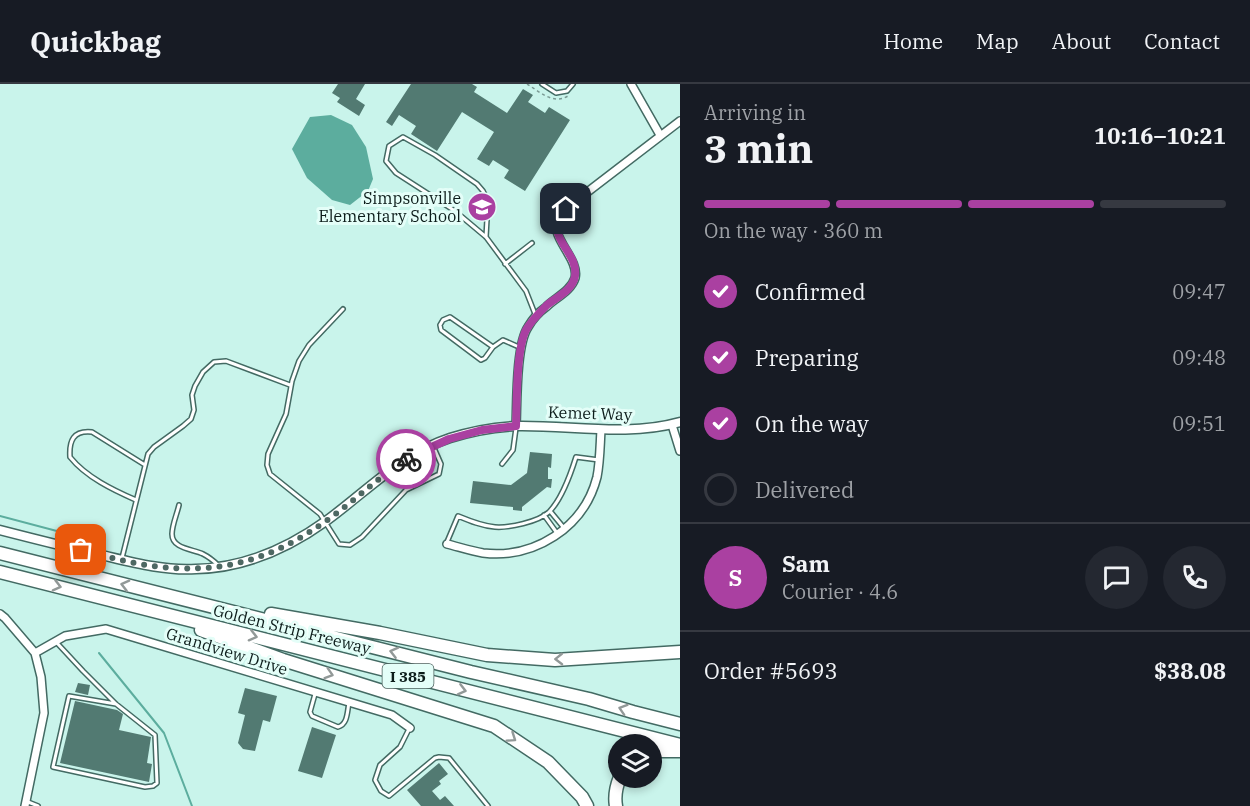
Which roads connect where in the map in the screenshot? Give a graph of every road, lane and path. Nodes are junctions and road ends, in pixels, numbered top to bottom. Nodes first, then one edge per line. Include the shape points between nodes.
1 (542, 84) edge
2 (573, 84) edge
3 (631, 84) edge
4 (680, 121) edge
5 (660, 135) junction
6 (549, 206) dead end
7 (560, 215) junction
8 (486, 237) junction
9 (532, 243) dead end
10 (505, 264) junction
11 (343, 309) dead end
12 (536, 317) junction
13 (493, 347) junction
14 (521, 348) junction
15 (291, 385) junction
16 (676, 423) edge
17 (516, 426) junction
18 (601, 430) junction
19 (433, 446) junction
20 (680, 451) edge
21 (599, 460) junction
22 (502, 464) dead end
23 (145, 465) junction
24 (136, 500) junction
25 (178, 505) dead end
26 (550, 511) junction
27 (544, 515) junction
28 (326, 521) junction
29 (565, 529) junction
30 (0, 530) edge
31 (559, 535) junction
32 (447, 544) joint
33 (0, 553) edge
34 (121, 559) junction
35 (220, 567) junction
36 (0, 572) edge
37 (182, 599) junction
38 (135, 606) junction
39 (0, 614) edge
40 (56, 641) junction
41 (680, 652) edge
42 (35, 653) junction
43 (316, 692) junction
44 (350, 702) junction
45 (116, 704) junction
46 (680, 724) edge
47 (410, 728) joint
48 (680, 746) edge
49 (662, 751) edge
50 (680, 751) edge
51 (616, 788) edge
52 (25, 803) edge
53 (38, 806) edge
54 (488, 806) edge
55 (587, 806) edge
56 (616, 806) edge

1 - 2 lane via 556,93 567,91
3 - 5 street
4 - 5 street
5 - 7 street
6 - 7 lane
7 - 12 street via 557,231 572,261 575,277 568,290
8 - 8 lane via 488,201 477,184 404,137 389,146 386,161 396,173 455,211
8 - 10 lane
9 - 10 lane
10 - 12 lane via 526,291
11 - 15 lane via 309,345
12 - 14 street via 527,328
13 - 13 lane via 450,317 440,325 441,330 482,360
13 - 14 lane via 503,340
14 - 17 street
15 - 23 lane via 226,361 214,362 195,386 191,419 154,447
15 - 28 lane via 286,414 267,465 270,474
16 - 18 street, Kemet Way via 635,430
16 - 20 street
17 - 18 street, Kemet Way
17 - 19 street, Kemet Way via 482,430
17 - 22 lane via 513,450
18 - 21 street
19 - 28 street, Kemet Way via 381,476
19 - 28 lane via 441,464 439,474 406,490 362,537 350,545 339,544
21 - 26 lane via 576,457
21 - 29 street via 586,504
23 - 24 lane
23 - 24 lane via 92,432 75,435 69,447 70,457 84,471
24 - 34 lane
25 - 35 lane via 172,536 176,543 200,552
26 - 27 lane
26 - 29 lane
27 - 31 lane
27 - 32 lane via 522,524 496,527 458,516
28 - 35 street, Kemet Way via 276,551
29 - 31 street
30 - 34 street, Kemet Way
31 - 32 street via 513,552 483,553
37 -> 33 highway, Golden Strip Freeway / I 385
34 - 35 street, Kemet Way via 194,570
36 -> 38 highway, Golden Strip Freeway / I 385
41 -> 37 highway via 555,660 487,655
46 -> 37 highway, Golden Strip Freeway / I 385
38 -> 48 highway, Golden Strip Freeway / I 385
38 -> 55 highway via 283,660 494,726 548,762
39 - 42 street
40 - 42 street, Grandview Drive
40 - 43 street, Grandview Drive via 106,629
40 - 45 lane
42 - 52 street via 44,713
43 - 44 street, Grandview Drive
43 - 44 lane via 312,716 338,727 345,723
44 - 47 street, Grandview Drive via 392,715
45 - 45 lane via 156,735 157,783 153,786 53,767 69,696
47 - 54 lane via 400,747 380,765 375,780 381,791 389,796 435,758 449,758
49 - 50 highway
51 - 56 highway
52 - 53 lane

